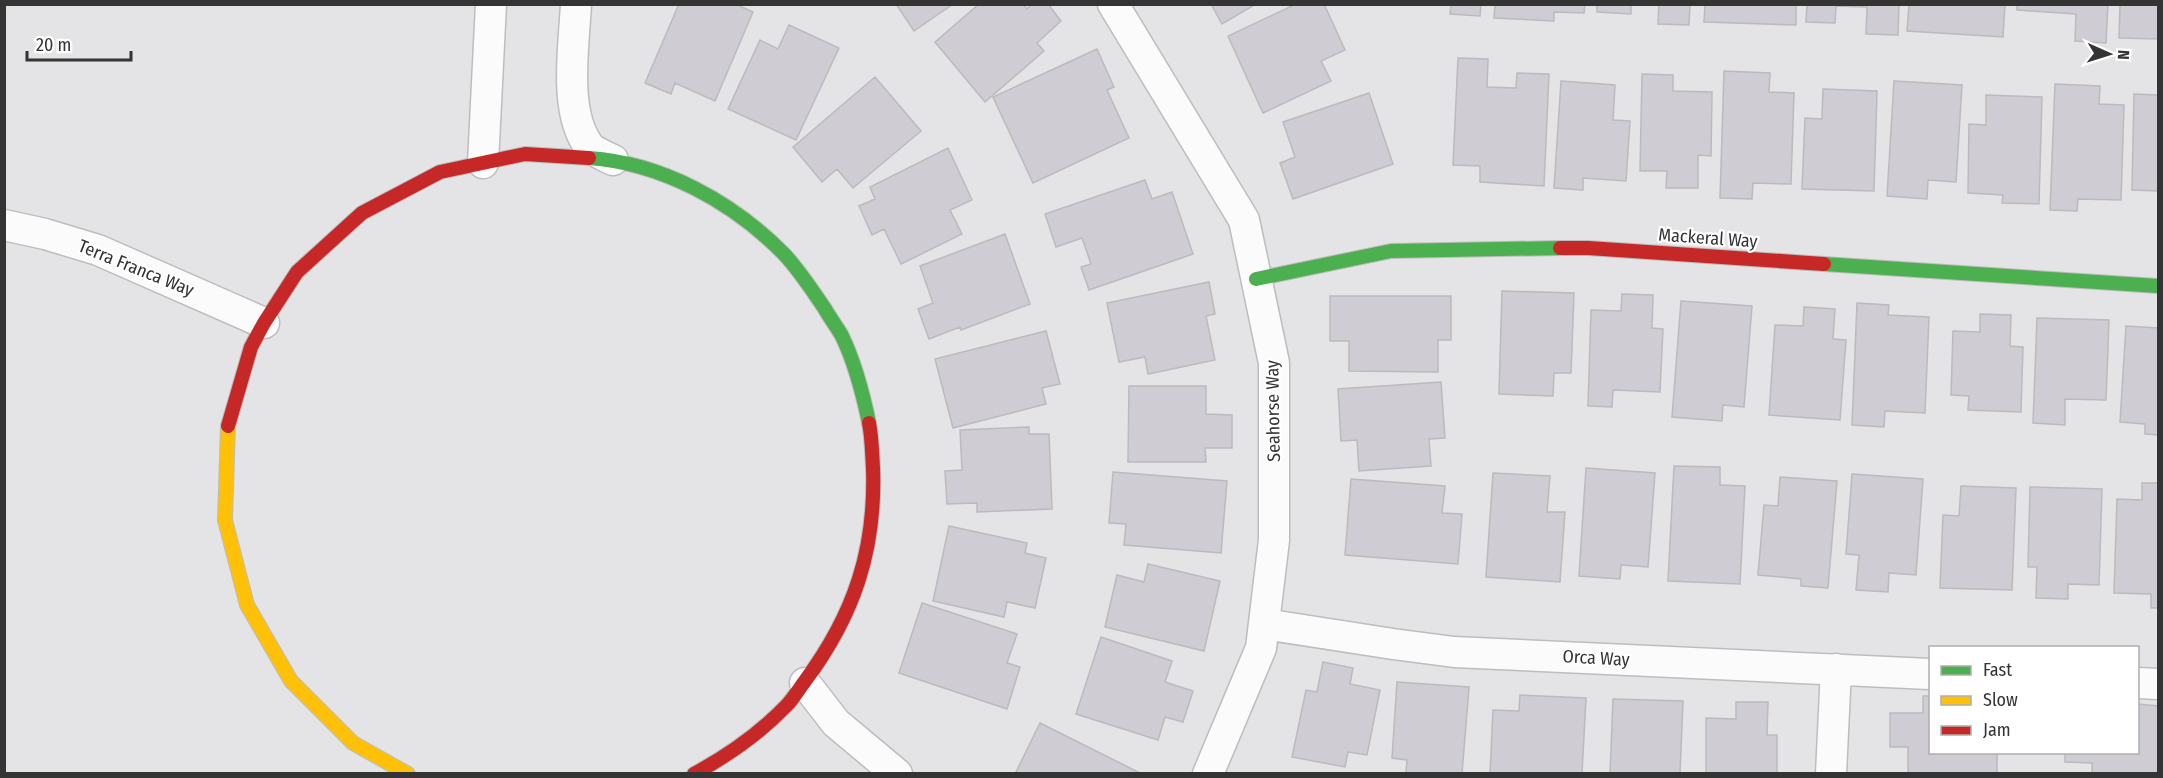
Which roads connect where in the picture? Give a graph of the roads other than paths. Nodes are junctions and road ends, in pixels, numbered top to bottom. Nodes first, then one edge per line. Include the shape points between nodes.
1 (491, 4) edge
2 (576, 4) edge
3 (1113, 4) edge
4 (613, 160) junction
5 (483, 163) junction
6 (4, 225) edge
7 (1256, 279) junction
8 (2158, 286) edge
9 (264, 323) junction
10 (1264, 624) junction
11 (1836, 669) junction
12 (1929, 674) edge
13 (805, 683) junction
14 (2139, 683) edge
15 (2158, 684) edge
16 (408, 774) edge
17 (694, 774) edge
18 (897, 774) edge
19 (1208, 774) edge
20 (1831, 774) edge

1 - 5 street
2 - 4 street via 572,98 575,116 590,148
3 - 7 street, Seahorse Way via 1244,220
4 - 5 street via 525,154
4 - 13 street via 645,168 706,194 760,232 806,280 842,336 854,367 871,432 871,532 845,616
5 - 9 street via 440,172 362,213 297,272
6 - 9 street, Terra Franca Way via 98,250
7 - 8 street, Mackeral Way via 1391,251 1588,248
7 - 10 street, Seahorse Way via 1274,363 1274,540
9 - 16 street via 251,347 226,431 225,520 247,605 291,681 353,742
10 - 11 street, Orca Way via 1454,652
10 - 19 street, Seahorse Way via 1261,648
11 - 12 street, Orca Way
11 - 20 street
13 - 17 street via 764,726
13 - 18 street via 836,723
14 - 15 street

